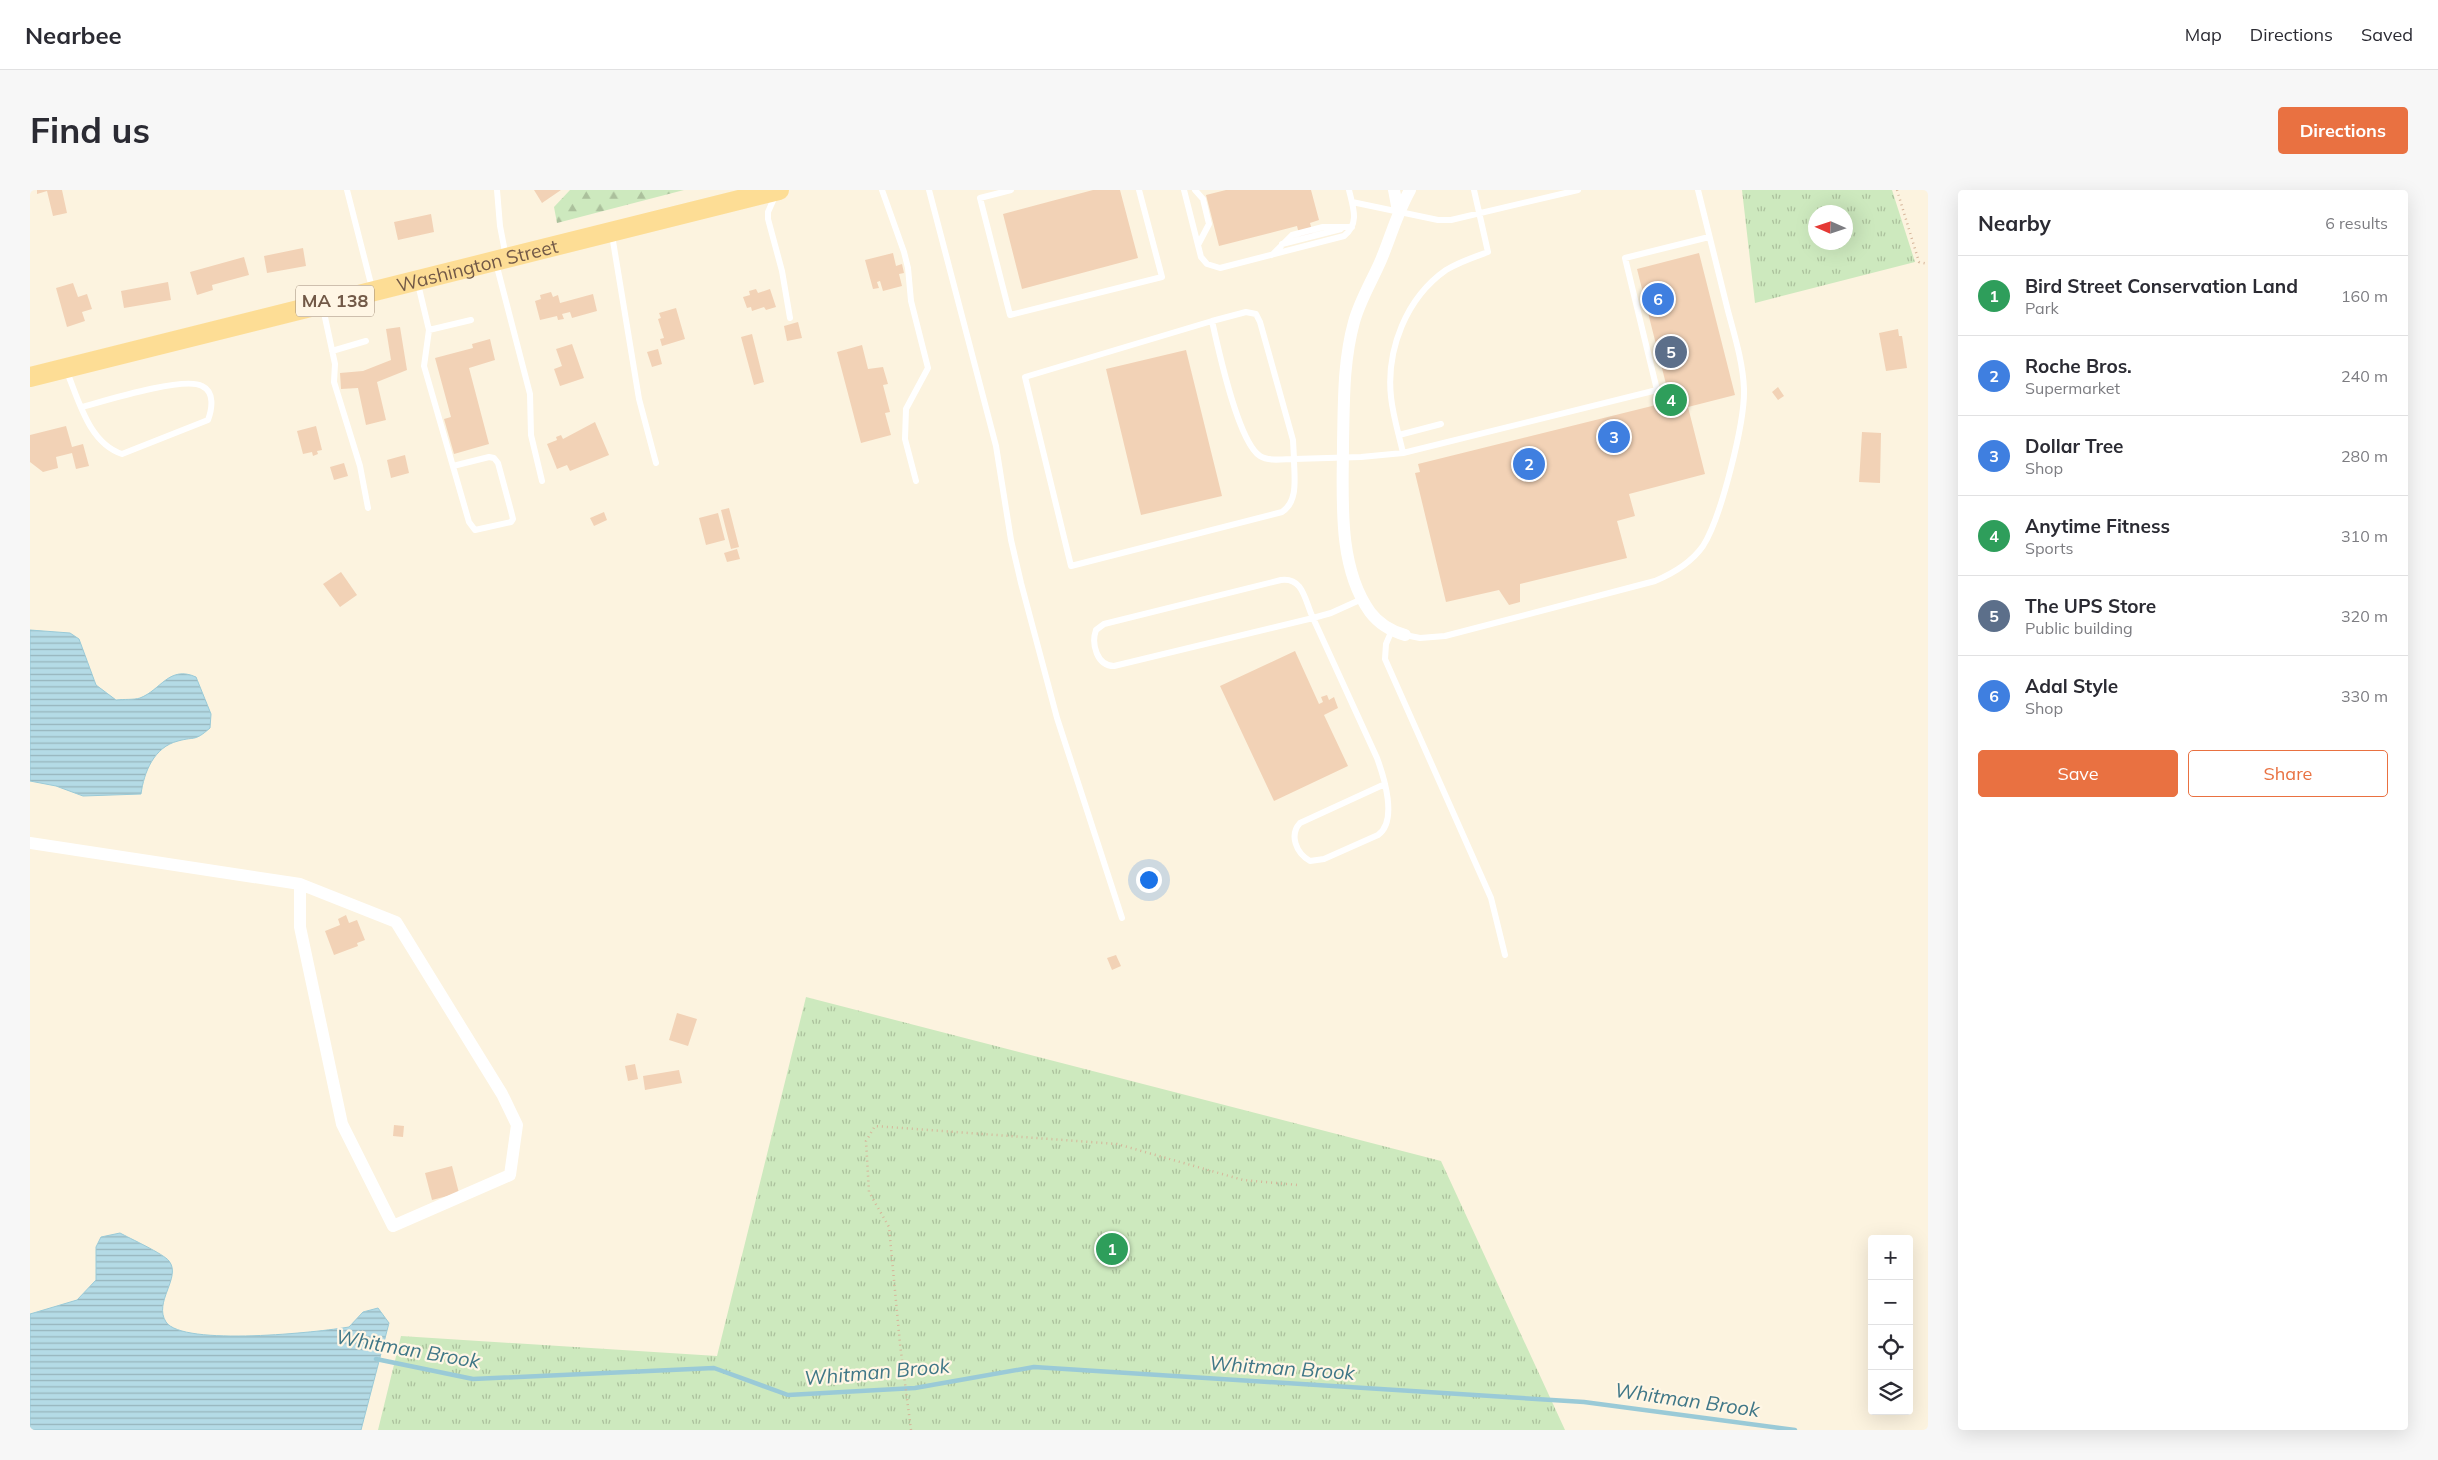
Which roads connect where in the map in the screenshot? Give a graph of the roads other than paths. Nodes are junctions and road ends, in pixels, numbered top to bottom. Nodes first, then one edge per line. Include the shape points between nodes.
1 (347, 190) edge
2 (497, 190) edge
3 (778, 190) edge
4 (882, 190) edge
5 (929, 190) edge
6 (1011, 190) edge
7 (1139, 190) edge
8 (1184, 190) edge
9 (1195, 190) edge
10 (1349, 190) edge
11 (1394, 190) edge
12 (1410, 190) edge
13 (1474, 190) edge
14 (1578, 190) edge
15 (1698, 190) edge
16 (1564, 192) edge
17 (1352, 202) junction
18 (1398, 211) junction
19 (1480, 214) junction
20 (1352, 227) junction
21 (612, 232) junction
22 (1710, 237) junction
23 (1198, 245) junction
24 (1271, 256) junction
25 (501, 259) junction
26 (416, 280) junction
27 (372, 292) junction
28 (322, 304) junction
29 (790, 318) dead end
30 (471, 320) dead end
31 (1212, 321) junction
32 (429, 330) junction
33 (366, 341) dead end
34 (332, 351) junction
35 (66, 368) junction
36 (31, 374) edge
37 (82, 407) junction
38 (1441, 424) dead end
39 (1399, 435) junction
40 (1403, 453) junction
41 (1343, 458) junction
42 (1294, 459) junction
43 (656, 463) dead end
44 (453, 466) junction
45 (542, 481) dead end
46 (916, 481) dead end
47 (368, 508) dead end
48 (1362, 599) junction
49 (1312, 618) junction
50 (1392, 630) junction
51 (1404, 635) joint
52 (1385, 784) junction
53 (30, 844) edge
54 (300, 884) junction
55 (1122, 918) dead end
56 (1505, 955) dead end

1 - 27 lane
2 - 25 lane
3 - 21 main road, Washington Street / MA 138
3 - 29 lane via 768,219
4 - 46 lane via 904,252 911,301 928,368 906,409 905,439
5 - 55 lane via 996,446 1021,583 1057,718
6 - 7 lane via 980,198 1010,315 1162,277
8 - 23 lane
9 - 23 lane via 1203,199 1209,224
10 - 17 lane
11 - 18 street
12 - 18 street
13 - 19 lane
14 - 16 lane
15 - 22 lane
16 - 19 lane
17 - 18 lane
17 - 20 lane via 1355,215
18 - 19 lane via 1444,220
18 - 41 street via 1351,333 1345,378
19 - 39 lane via 1488,252 1457,264 1436,277 1415,302 1401,328 1390,372 1392,405
20 - 24 lane via 1339,238
20 - 24 lane via 1323,227 1292,235
21 - 25 main road, Washington Street / MA 138
21 - 43 lane via 639,400
22 - 40 lane via 1625,258 1657,390
22 - 51 lane via 1739,356 1744,402 1722,500 1703,546 1674,573 1655,582 1445,636 1420,638
23 - 24 lane via 1204,261 1216,267
25 - 26 main road, Washington Street / MA 138
25 - 45 lane via 530,394 531,435
26 - 27 main road, Washington Street / MA 138
26 - 32 lane
27 - 28 main road, Washington Street / MA 138
28 - 34 lane
28 - 35 main road, Washington Street / MA 138
30 - 32 lane
31 - 42 lane via 1232,402 1254,451 1269,460
31 - 42 lane via 1250,312 1258,317 1293,440
31 - 42 lane via 1025,377 1071,566 1282,512 1293,497
32 - 44 lane via 424,366
33 - 34 lane
34 - 47 lane via 334,382 360,466
35 - 36 main road, Washington Street / MA 138
35 - 37 lane
37 - 37 lane via 90,427 108,450 122,454 208,420 212,410 208,391 193,383 140,391
38 - 39 lane
39 - 40 lane
40 - 41 lane
41 - 42 lane
41 - 48 street via 1346,544
44 - 44 lane via 469,522 475,530 511,522 513,519 498,462 494,458
48 - 49 lane
48 - 50 street via 1374,616
49 - 49 lane via 1300,587 1285,580 1104,624 1096,630 1095,644 1100,661 1114,666
49 - 52 lane via 1378,758
50 - 51 street
50 - 56 lane via 1386,644 1385,659 1491,898
52 - 52 lane via 1388,823 1383,832 1321,860 1310,861 1303,856 1294,837 1300,823
53 - 54 street
54 - 54 street via 396,922 502,1094 517,1125 510,1175 393,1226 342,1124 300,927

